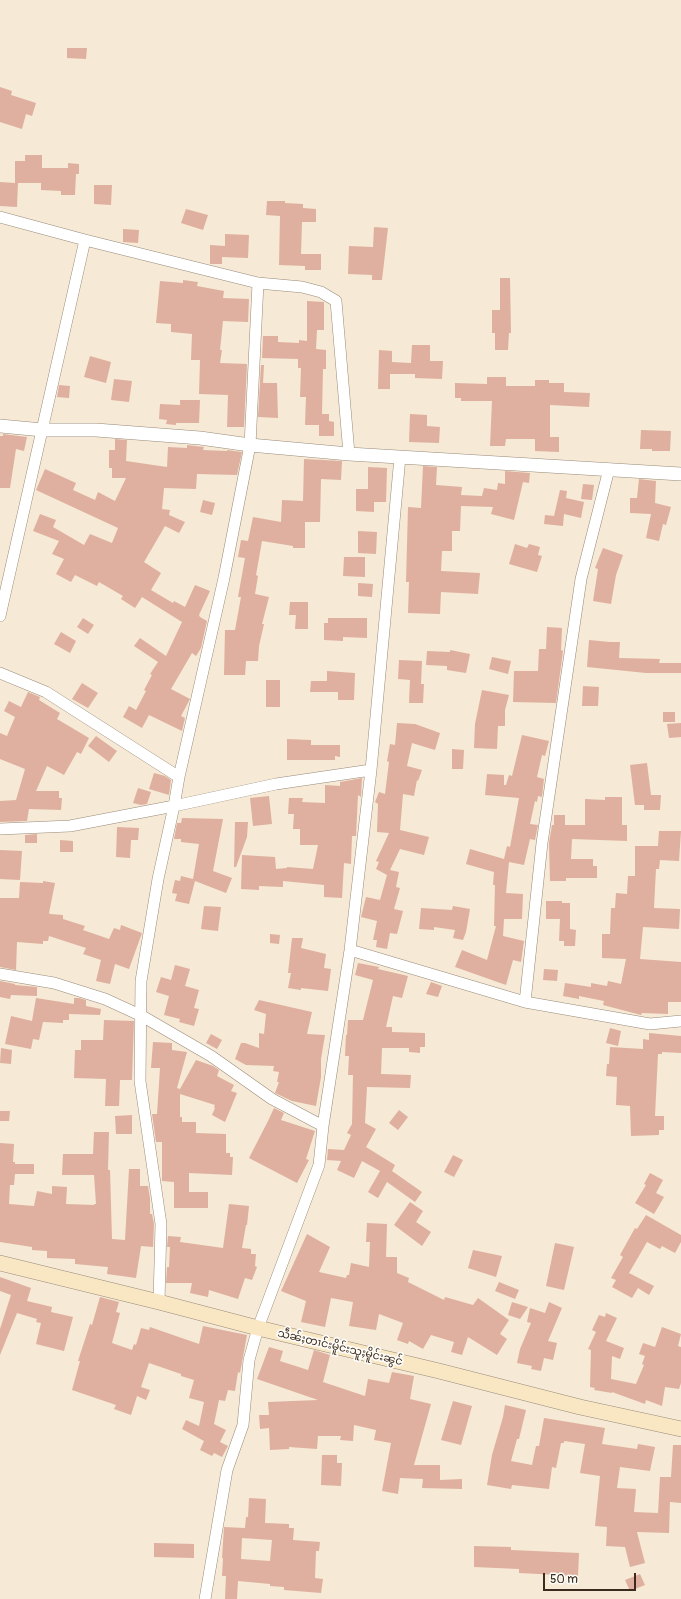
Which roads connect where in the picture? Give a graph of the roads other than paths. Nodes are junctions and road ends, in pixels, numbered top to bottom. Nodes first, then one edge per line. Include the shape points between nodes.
1 (0, 217) edge
2 (85, 240) junction
3 (258, 283) junction
4 (0, 426) edge
5 (43, 430) junction
6 (250, 445) junction
7 (349, 454) junction
8 (400, 457) junction
9 (610, 469) junction
10 (681, 474) edge
11 (0, 616) edge
12 (0, 673) edge
13 (371, 770) junction
14 (179, 777) junction
15 (174, 806) junction
16 (0, 830) edge
17 (350, 950) junction
18 (0, 974) edge
19 (525, 1002) junction
20 (142, 1016) junction
21 (681, 1021) edge
22 (323, 1126) junction
23 (0, 1263) edge
24 (159, 1302) junction
25 (258, 1328) junction
26 (681, 1429) edge
27 (205, 1599) edge

1 - 2 street
2 - 3 street
2 - 5 street
3 - 6 street
3 - 7 street via 302,287 321,292 336,301
4 - 5 street
5 - 6 street via 96,430 200,438
5 - 11 street
6 - 7 street
6 - 14 street via 224,578
7 - 8 street
8 - 9 street
8 - 13 street
9 - 10 street
9 - 19 street via 581,579 542,843
12 - 14 street via 46,692
13 - 15 street via 276,784
13 - 17 street
14 - 15 street
15 - 16 street via 70,826
15 - 20 street via 158,879 141,981
17 - 19 street
17 - 22 street
18 - 20 street via 54,983 105,999
19 - 21 street via 650,1024
20 - 22 street via 211,1056 272,1099
20 - 24 street via 140,1081 161,1224
22 - 25 street via 319,1165
23 - 24 main road, သဵၼ်ႈတၢင်းမိူင်းသူႈမိူင်းၼွင်
24 - 25 main road, သဵၼ်ႈတၢင်းမိူင်းသူႈမိူင်းၼွင်
25 - 26 main road, သဵၼ်ႈတၢင်းမိူင်းသူႈမိူင်းၼွင် via 587,1409
25 - 27 street via 249,1360 243,1425 227,1470

